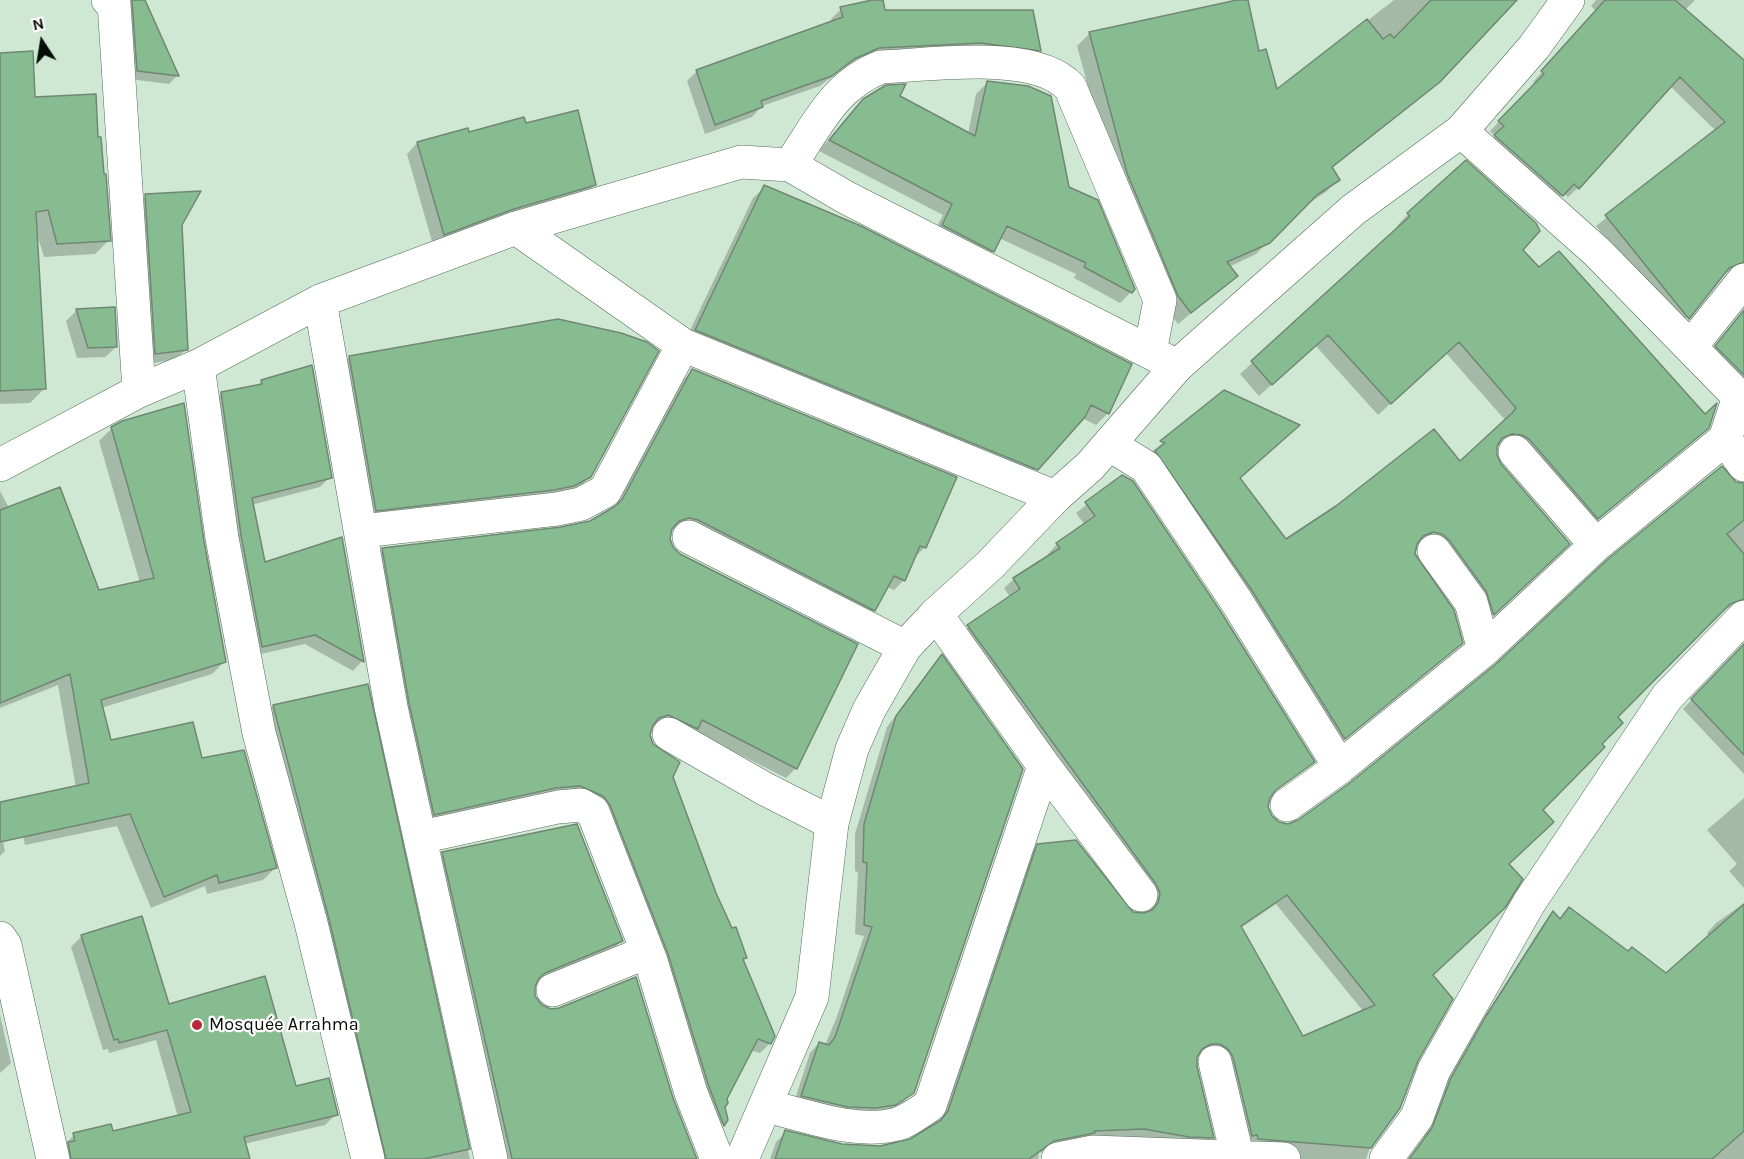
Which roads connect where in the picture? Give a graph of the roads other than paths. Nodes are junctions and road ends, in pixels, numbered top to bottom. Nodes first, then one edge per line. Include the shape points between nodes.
1 (108, 0) edge
2 (1568, 0) edge
3 (1461, 131) junction
4 (790, 165) junction
5 (516, 228) junction
6 (1744, 280) edge
7 (320, 301) junction
8 (683, 345) junction
9 (1691, 346) junction
10 (1163, 359) junction
11 (198, 366) junction
12 (139, 392) junction
13 (1110, 445) junction
14 (1515, 452) dead end
15 (1735, 452) edge
16 (0, 465) edge
17 (1054, 497) junction
18 (362, 531) junction
19 (689, 537) dead end
20 (1596, 545) junction
21 (1434, 550) dead end
22 (936, 614) junction
23 (1744, 617) edge
24 (905, 647) junction
25 (1484, 650) junction
26 (669, 734) dead end
27 (1044, 766) junction
28 (1340, 767) junction
29 (1287, 805) dead end
30 (832, 823) junction
31 (421, 837) junction
32 (1141, 894) dead end
33 (0, 938) edge
34 (647, 952) junction
35 (553, 990) dead end
36 (1215, 1062) dead end
37 (766, 1107) junction
38 (1238, 1157) edge
39 (53, 1159) edge
40 (368, 1159) edge
41 (491, 1159) edge
42 (717, 1159) edge
43 (742, 1159) edge
44 (1058, 1159) edge
45 (1284, 1159) edge
46 (1386, 1159) edge

1 - 12 street via 114,3
2 - 3 street via 1534,47
3 - 9 street via 1597,252
3 - 10 street
4 - 5 street via 741,162
4 - 10 street
4 - 10 street via 841,91 862,74 881,67 1011,62 1057,75 1070,87 1160,300
5 - 7 street
5 - 8 street
6 - 9 street
7 - 11 street
7 - 18 street
8 - 17 street
8 - 18 street via 605,491 595,499 557,509
9 - 15 street via 1739,397
10 - 13 street
11 - 12 street
11 - 40 street via 222,538 259,733
12 - 16 street
13 - 17 street
13 - 28 street via 1146,467
14 - 20 street
15 - 20 street
17 - 22 street via 990,565
18 - 31 street via 391,707
19 - 24 street
20 - 25 street
21 - 25 street via 1471,602
22 - 24 street
22 - 27 street
23 - 46 street via 1667,697 1529,903 1434,1070 1417,1117
24 - 30 street via 852,749
25 - 28 street
26 - 30 street
27 - 32 street
27 - 37 street via 930,1105 893,1125 857,1127
28 - 29 street
30 - 37 street via 812,997
31 - 34 street via 581,805 593,812
31 - 41 street
33 - 39 street via 5,945
34 - 35 street
34 - 42 street via 691,1093
36 - 38 street
37 - 43 street
38 - 44 street via 1093,1152
38 - 45 street

